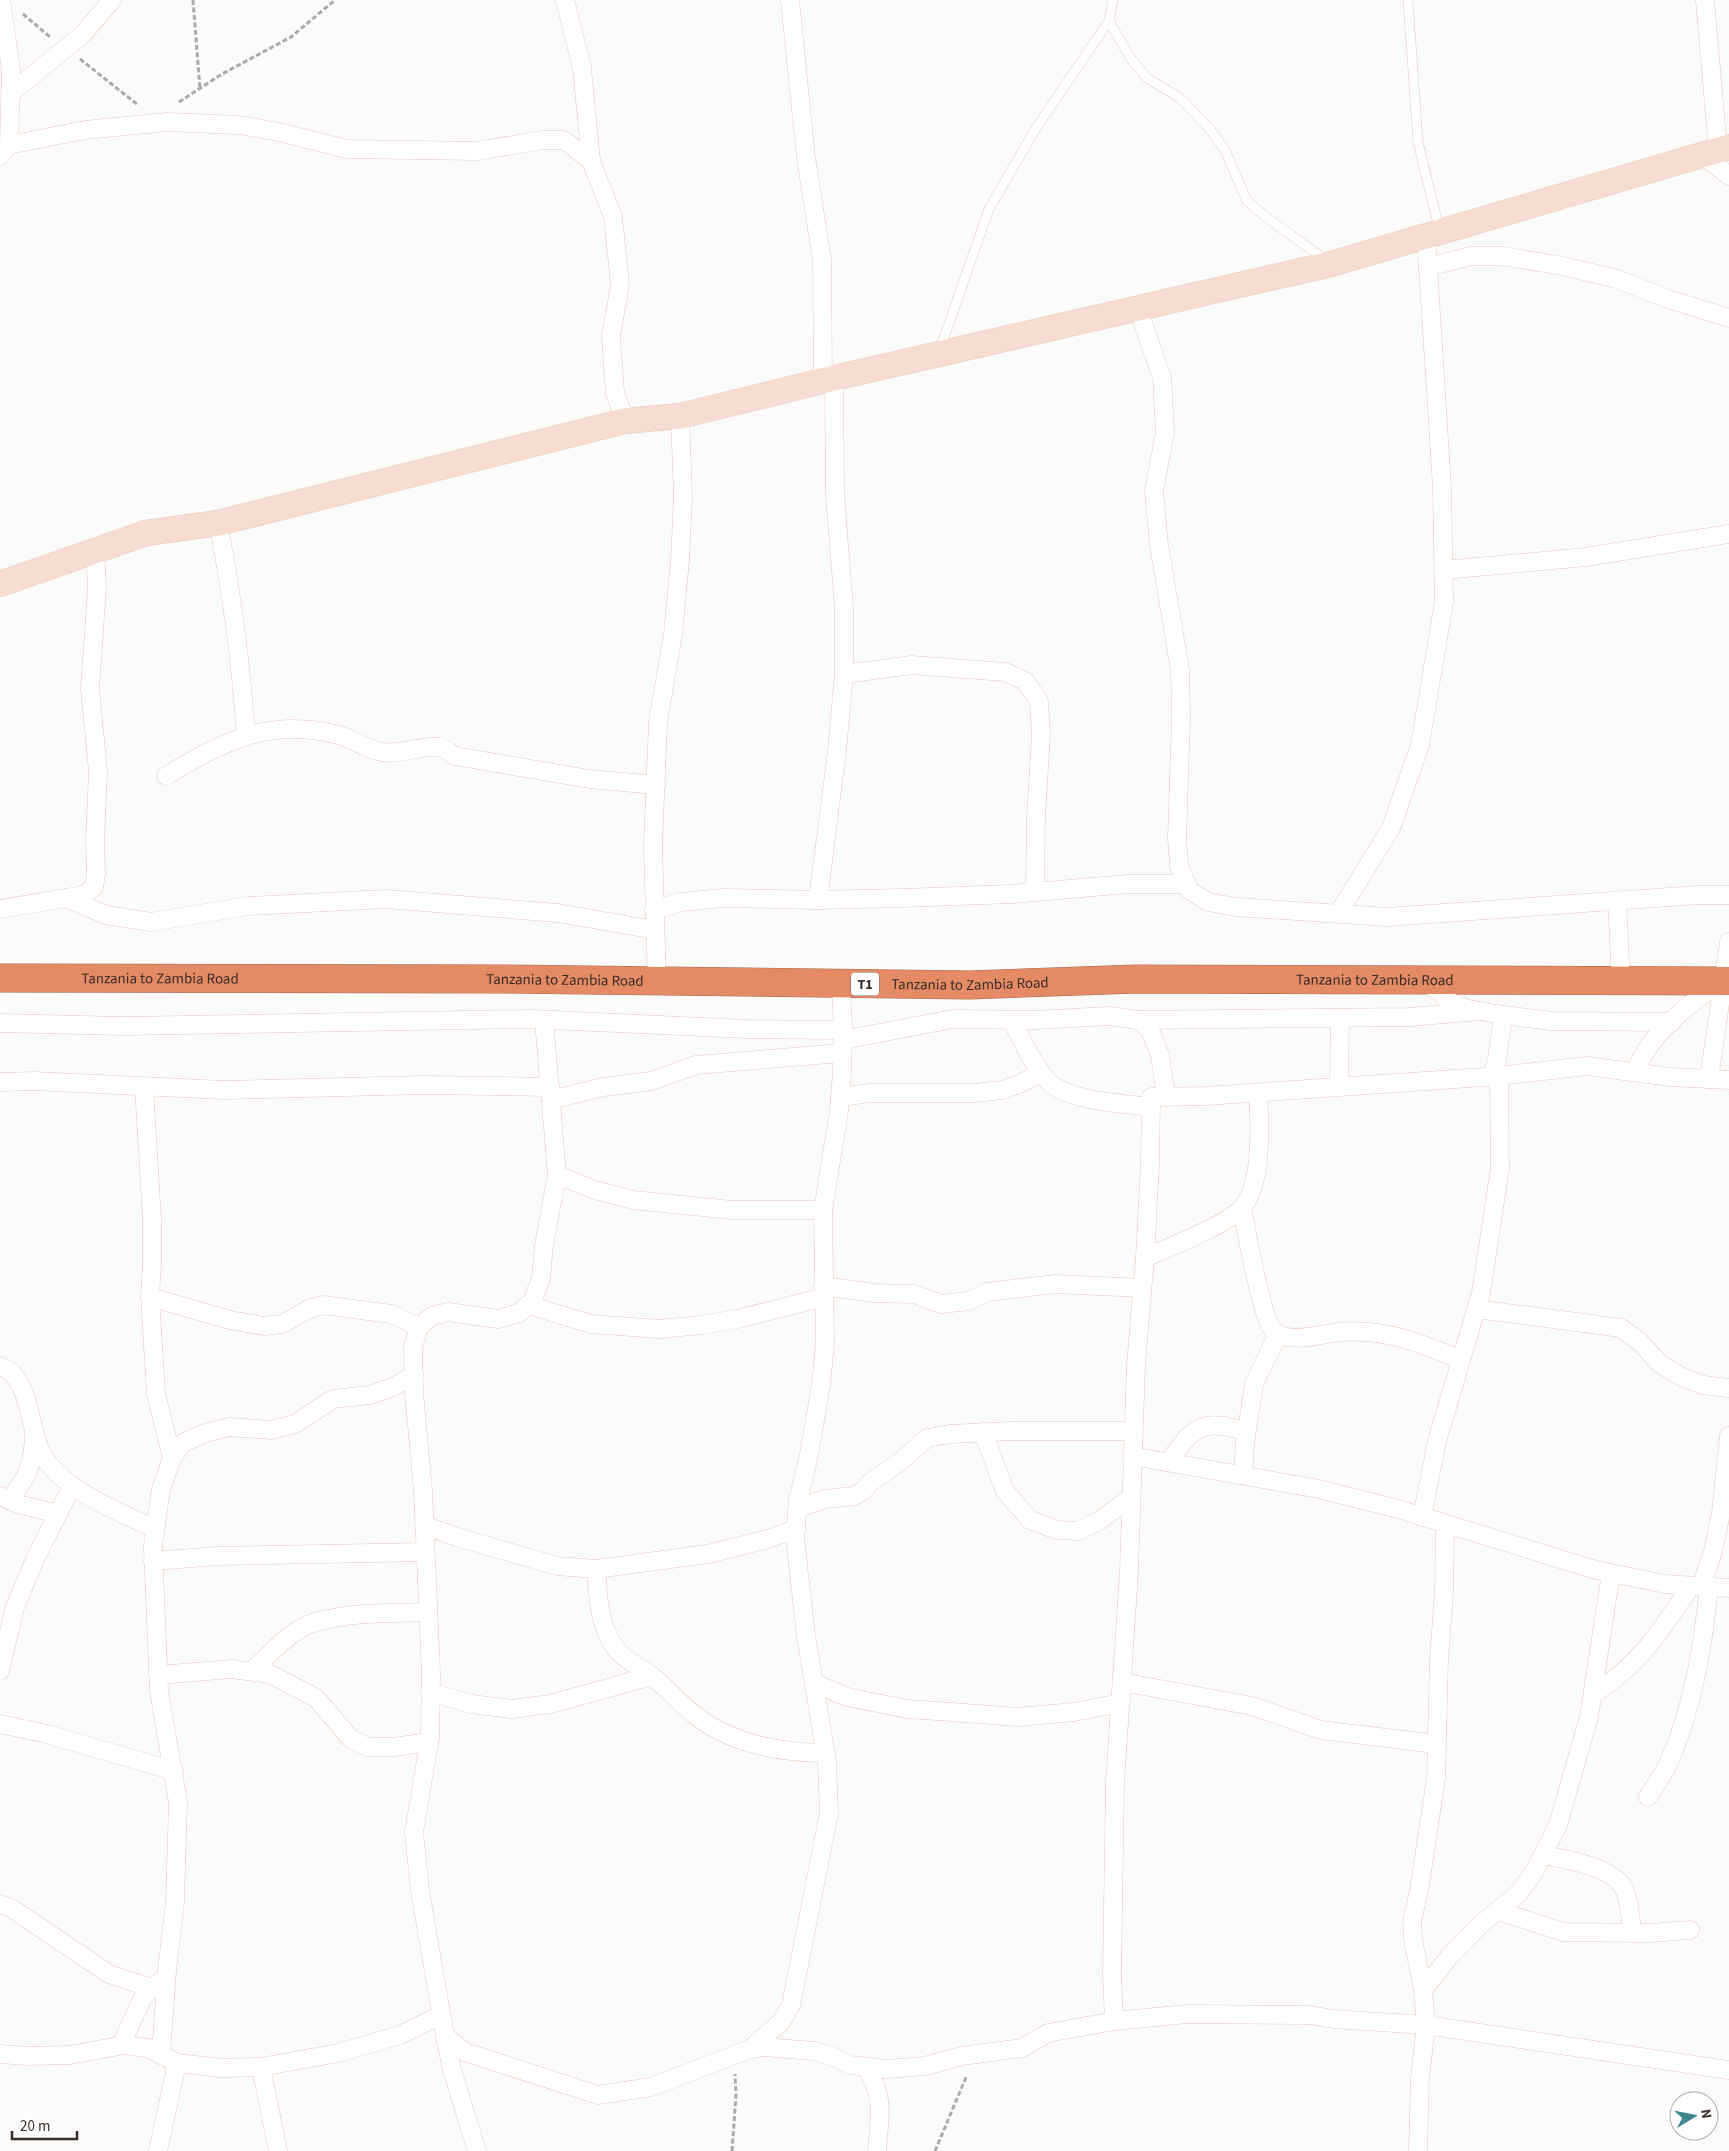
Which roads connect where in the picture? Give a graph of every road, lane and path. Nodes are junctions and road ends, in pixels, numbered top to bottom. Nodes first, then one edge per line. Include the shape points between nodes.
1 (1, 0) edge
2 (112, 0) edge
3 (193, 0) edge
4 (335, 0) edge
5 (565, 0) edge
6 (790, 0) edge
7 (1113, 0) edge
8 (1408, 0) edge
9 (1705, 0) edge
10 (20, 12) dead end
11 (1109, 21) junction
12 (66, 48) junction
13 (200, 89) junction
14 (11, 93) junction
15 (153, 121) junction
16 (4, 150) edge
17 (1716, 151) edge
18 (591, 162) junction
19 (1729, 176) edge
20 (1433, 234) junction
21 (1331, 264) junction
22 (1428, 268) junction
23 (1138, 308) junction
24 (1729, 318) edge
25 (938, 354) junction
26 (828, 379) junction
27 (680, 416) junction
28 (625, 420) junction
29 (218, 523) junction
30 (1729, 534) edge
31 (95, 550) junction
32 (1444, 570) junction
33 (0, 584) edge
34 (844, 674) junction
35 (246, 736) junction
36 (166, 776) dead end
37 (656, 785) junction
38 (1187, 884) junction
39 (1036, 892) junction
40 (1729, 895) edge
41 (66, 898) junction
42 (818, 900) junction
43 (1618, 900) junction
44 (0, 909) edge
45 (654, 910) junction
46 (1338, 914) junction
47 (655, 930) junction
48 (1729, 942) edge
49 (0, 978) edge
50 (1424, 980) junction
51 (1621, 981) junction
52 (1726, 981) edge
53 (657, 982) junction
54 (841, 984) junction
55 (1478, 1011) junction
56 (1503, 1015) junction
57 (1340, 1018) junction
58 (544, 1020) junction
59 (1011, 1020) junction
60 (1138, 1020) junction
61 (1672, 1022) junction
62 (1723, 1023) edge
63 (0, 1024) edge
64 (843, 1041) junction
65 (1635, 1072) junction
66 (1041, 1073) junction
67 (1496, 1076) junction
68 (1709, 1079) junction
69 (1729, 1080) edge
70 (0, 1082) edge
71 (1339, 1086) junction
72 (144, 1087) junction
73 (1258, 1093) junction
74 (550, 1094) junction
75 (840, 1097) junction
76 (1166, 1097) junction
77 (1151, 1107) junction
78 (557, 1175) junction
79 (1242, 1208) junction
80 (822, 1210) junction
81 (1145, 1258) junction
82 (1142, 1288) junction
83 (824, 1292) junction
84 (150, 1297) junction
85 (528, 1305) junction
86 (1477, 1309) junction
87 (419, 1327) junction
88 (1278, 1334) junction
89 (1461, 1360) junction
90 (0, 1366) edge
91 (414, 1375) junction
92 (1729, 1388) edge
93 (1133, 1431) junction
94 (983, 1432) junction
95 (1246, 1432) junction
96 (34, 1434) junction
97 (1729, 1436) edge
98 (1132, 1456) junction
99 (172, 1458) junction
100 (1169, 1462) junction
101 (1243, 1475) junction
102 (72, 1486) junction
103 (5, 1498) edge
104 (1130, 1498) junction
105 (798, 1508) junction
106 (58, 1514) junction
107 (1422, 1517) junction
108 (1445, 1524) junction
109 (424, 1525) junction
110 (796, 1528) junction
111 (155, 1530) junction
112 (426, 1552) junction
113 (154, 1561) junction
114 (596, 1569) junction
115 (1611, 1573) junction
116 (1701, 1586) junction
117 (1729, 1588) edge
118 (428, 1612) junction
119 (252, 1671) junction
120 (0, 1672) edge
121 (158, 1675) junction
122 (652, 1676) junction
123 (1122, 1682) junction
124 (814, 1683) junction
125 (430, 1692) junction
126 (1593, 1694) junction
127 (1121, 1704) junction
128 (0, 1724) edge
129 (429, 1742) junction
130 (1436, 1744) junction
131 (825, 1753) junction
132 (174, 1771) junction
133 (1648, 1797) dead end
134 (1542, 1855) junction
135 (0, 1904) edge
136 (1499, 1911) junction
137 (1690, 1930) dead end
138 (1633, 1933) junction
139 (166, 1978) junction
140 (152, 1988) junction
141 (1423, 1990) junction
142 (441, 2015) junction
143 (1114, 2021) junction
144 (1426, 2025) junction
145 (445, 2036) junction
146 (121, 2045) junction
147 (742, 2053) junction
148 (0, 2054) edge
149 (975, 2054) junction
150 (161, 2055) junction
151 (178, 2063) junction
152 (262, 2067) junction
153 (866, 2068) junction
154 (1729, 2070) edge
155 (158, 2151) edge
156 (278, 2151) edge
157 (477, 2151) edge
158 (732, 2151) edge
159 (877, 2151) edge
160 (936, 2151) edge
161 (1418, 2151) edge

1 - 14 street
2 - 12 street
3 - 13 path
4 - 13 path via 291,37
5 - 18 street via 582,68
6 - 26 street via 806,158 822,260
7 - 11 lane
8 - 20 lane via 1418,142
9 - 17 street
10 - 12 path
11 - 21 lane via 1131,59 1147,78 1180,98 1209,128 1225,150 1247,201
11 - 25 lane via 1036,128 989,209
12 - 14 street
12 - 15 path
13 - 15 path
14 - 16 street
15 - 16 street via 85,130
15 - 18 street via 239,125 347,149 477,151 543,140 564,140
17 - 19 street
17 - 20 street
18 - 28 street via 613,218 620,285 611,336 615,393
20 - 21 street
20 - 22 street
21 - 23 street
22 - 24 street via 1471,256 1503,256 1617,279
22 - 32 street
23 - 25 street
23 - 38 street via 1162,378 1165,432 1154,491 1159,545 1180,670 1182,718 1177,839 1179,866
25 - 26 street
26 - 27 street
26 - 34 street via 844,608
27 - 28 street
27 - 37 street via 683,497 680,560 673,634 658,722
28 - 29 street
29 - 31 street via 146,533
29 - 35 street via 230,582
30 - 32 street via 1586,557
31 - 33 street
31 - 41 street via 97,588 90,689 98,771 96,874 94,887 84,895
32 - 46 street via 1444,602 1420,745 1391,828
34 - 39 street via 912,665 1005,672 1025,681 1039,701
34 - 42 street
35 - 36 street via 200,755
35 - 37 street via 280,729 309,729 340,736 380,752 398,753 437,747 455,756 590,779
37 - 45 street
38 - 39 street via 1128,884
38 - 46 street via 1189,890 1208,902
39 - 42 street
40 - 43 street
41 - 44 street
41 - 47 street via 106,915 151,922 248,906 386,899 558,913
42 - 45 street via 723,898 682,902
43 - 46 street via 1387,917
43 - 51 street
45 - 47 street
47 - 53 street
48 - 52 street
49 - 53 highway, Tanzania to Zambia Road / T1
50 - 51 highway, Tanzania to Zambia Road / T1
50 - 54 highway, Tanzania to Zambia Road / T1 via 1136,979 970,985
50 - 55 street via 1452,1003
51 - 52 highway, Tanzania to Zambia Road / T1
52 - 61 street via 1689,1004
52 - 62 street
53 - 54 highway, Tanzania to Zambia Road / T1
54 - 64 street
55 - 56 street
55 - 57 street via 1410,1017
56 - 61 street via 1551,1021
56 - 67 street
57 - 60 street
57 - 71 street
58 - 63 street via 123,1026
58 - 64 street via 746,1029
58 - 74 street
59 - 60 street via 1109,1016
59 - 64 street via 953,1019
59 - 66 street
60 - 76 street via 1150,1030 1160,1055
61 - 65 street via 1639,1062
62 - 68 street
64 - 74 street via 696,1065 651,1081
64 - 75 street
65 - 67 street via 1587,1066
65 - 68 street
66 - 75 street via 1002,1090 870,1093
66 - 77 street via 1064,1092
67 - 71 street
67 - 86 street via 1500,1168
68 - 69 street
70 - 72 street
71 - 73 street
72 - 74 street via 224,1090 425,1085
72 - 84 street via 152,1220
73 - 76 street
73 - 79 street via 1260,1134 1256,1170
74 - 78 street
75 - 80 street
76 - 77 street via 1151,1097
77 - 81 street
78 - 80 street via 633,1200 732,1210
78 - 85 street via 541,1278
79 - 81 street via 1229,1218
79 - 88 street via 1263,1305 1272,1329
80 - 83 street
81 - 82 street
82 - 83 street via 1055,1284 988,1292 969,1301 941,1304 914,1294
82 - 93 street
83 - 85 street via 736,1319 659,1329 591,1324
83 - 105 street via 826,1343 821,1385
84 - 87 street via 230,1320 264,1326 282,1324 323,1305 391,1314
84 - 99 street via 156,1394
85 - 87 street via 520,1313 498,1319 448,1312 432,1316
86 - 89 street
86 - 92 street via 1621,1328 1640,1342 1660,1364 1682,1377
87 - 91 street via 413,1347
88 - 89 street via 1303,1338 1340,1332 1372,1332 1408,1338
88 - 95 street via 1254,1384
89 - 107 street via 1437,1441
90 - 96 street via 12,1373 26,1398
91 - 99 street via 370,1395 333,1399 295,1424 271,1430 229,1427 205,1433 183,1443
91 - 109 street
93 - 94 street
93 - 98 street
94 - 104 street via 1005,1491 1030,1520 1057,1530 1078,1531 1099,1521
94 - 105 street via 927,1438 854,1496 825,1499
95 - 100 street via 1230,1426 1198,1427
95 - 101 street
96 - 102 street via 47,1462
96 - 103 street via 33,1459 26,1479
97 - 116 street via 1720,1513
98 - 100 street
98 - 104 street
99 - 111 street via 161,1489
100 - 101 street
101 - 107 street via 1320,1488
102 - 106 street
102 - 111 street
103 - 106 street
104 - 123 street
105 - 110 street
106 - 120 street via 15,1607
107 - 108 street
108 - 115 street
108 - 130 street
109 - 112 street
109 - 114 street via 557,1566
110 - 114 street via 768,1539 708,1554
110 - 124 street via 806,1636
111 - 113 street
112 - 113 street via 218,1556
112 - 118 street
113 - 121 street
114 - 122 street via 600,1610 607,1634 621,1657
115 - 116 street via 1665,1584
115 - 126 street
116 - 117 street
116 - 126 street via 1639,1659
116 - 133 street via 1703,1639 1689,1704 1667,1766
118 - 119 street via 373,1614 315,1622 290,1636
118 - 125 street
119 - 121 street via 231,1669
119 - 129 street via 270,1674 316,1698 351,1739 368,1747
121 - 132 street
122 - 125 street via 550,1704 511,1709 471,1704
122 - 131 street via 697,1717 738,1740 780,1750
123 - 127 street
123 - 130 street via 1252,1706 1321,1730
124 - 127 street via 846,1697 907,1709 1018,1717
124 - 131 street
125 - 129 street
126 - 134 street via 1558,1825
127 - 143 street via 1115,1791
128 - 132 street via 57,1736
129 - 142 street via 414,1832 420,1891
130 - 141 street via 1436,1778 1412,1921
131 - 147 street via 829,1813 791,2005 781,2022
132 - 139 street via 178,1802 177,1851
134 - 136 street via 1519,1893
134 - 138 street via 1577,1862 1616,1879 1625,1890
135 - 140 street via 11,1908 109,1974
136 - 138 street via 1563,1932
136 - 141 street via 1480,1925 1449,1957
137 - 138 street
139 - 140 street
139 - 150 street
140 - 146 street via 136,2009
141 - 144 street
142 - 145 street
142 - 152 street via 400,2035 338,2053
143 - 144 street via 1187,2014 1302,2015
143 - 149 street via 1048,2033 1022,2048
144 - 154 street
144 - 161 street via 1420,2078
145 - 147 street via 465,2052 598,2094 651,2087
145 - 157 street
146 - 148 street via 70,2055
146 - 150 street via 148,2048
147 - 153 street via 764,2047 814,2052
147 - 158 path
149 - 153 street via 925,2066
149 - 160 path
150 - 151 street
151 - 152 street via 221,2068
151 - 155 street
152 - 156 street
153 - 159 street via 874,2081 880,2104

